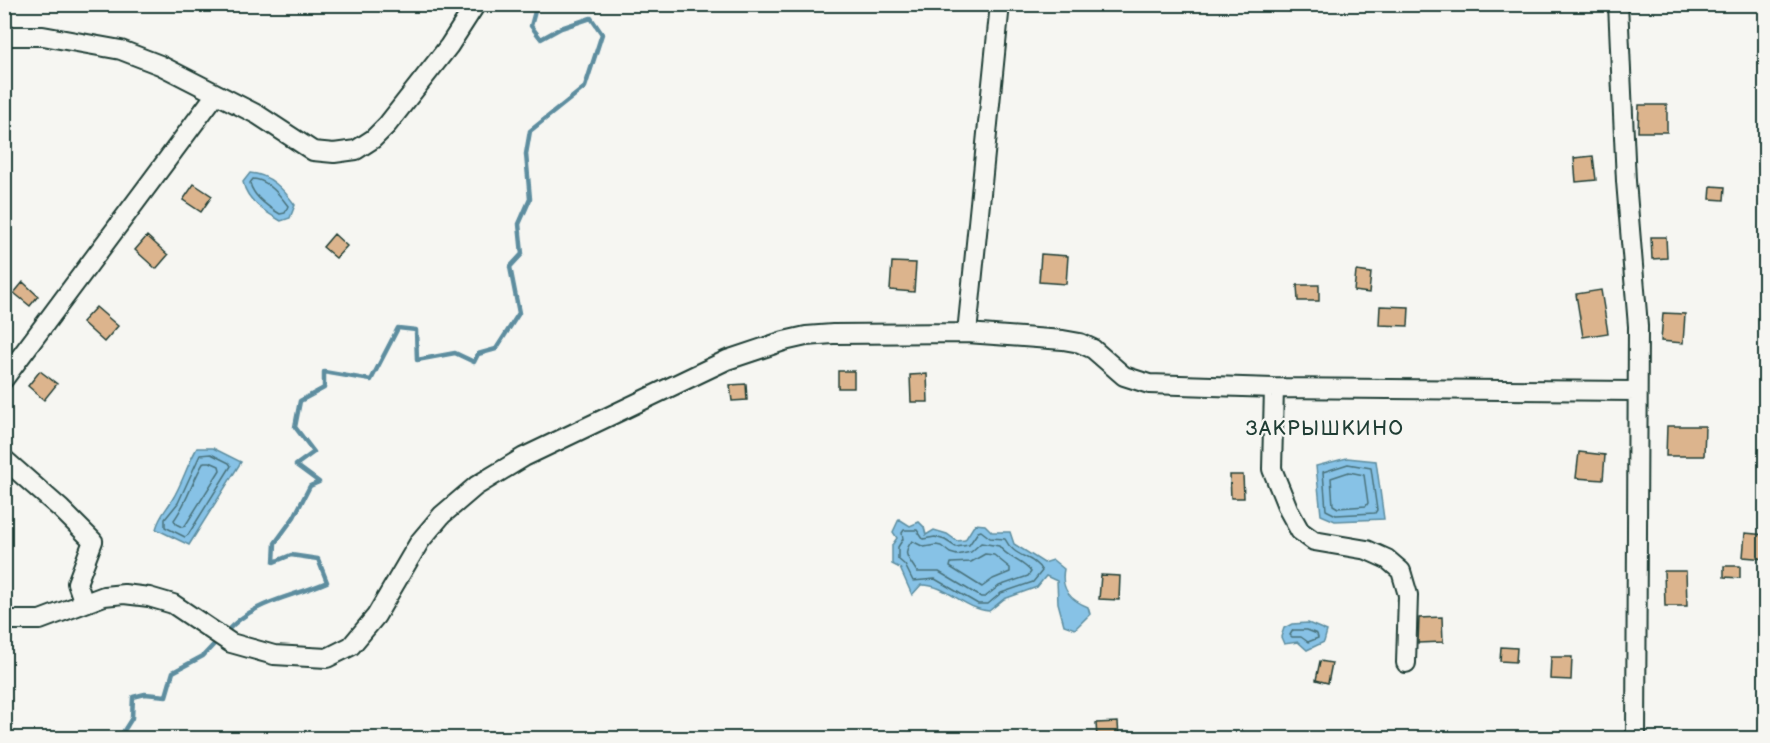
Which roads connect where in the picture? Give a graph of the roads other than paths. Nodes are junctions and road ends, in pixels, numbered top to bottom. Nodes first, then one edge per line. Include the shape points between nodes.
1 (476, 4) edge
2 (1000, 4) edge
3 (1618, 4) edge
4 (4, 36) edge
5 (216, 94) junction
6 (967, 333) junction
7 (4, 379) edge
8 (1274, 388) junction
9 (1636, 391) junction
10 (4, 459) edge
11 (84, 603) junction
12 (4, 620) edge
13 (1406, 663) dead end
14 (1636, 738) edge

1 - 5 street via 449,46 387,124 356,150 313,151
2 - 6 street
3 - 9 street via 1638,326
4 - 5 street via 43,36 121,50
5 - 7 street
6 - 8 street via 1080,343 1124,376 1149,384
6 - 11 street via 833,334 784,341 727,360 524,457 476,486 442,514 420,541 376,616 351,646 327,658 274,656 231,643 173,604 149,597 124,594
8 - 9 street
8 - 13 street via 1272,469 1289,510 1300,531 1314,541 1367,550 1401,571 1408,595
9 - 14 street
10 - 11 street via 93,541 77,583
11 - 12 street via 40,620

